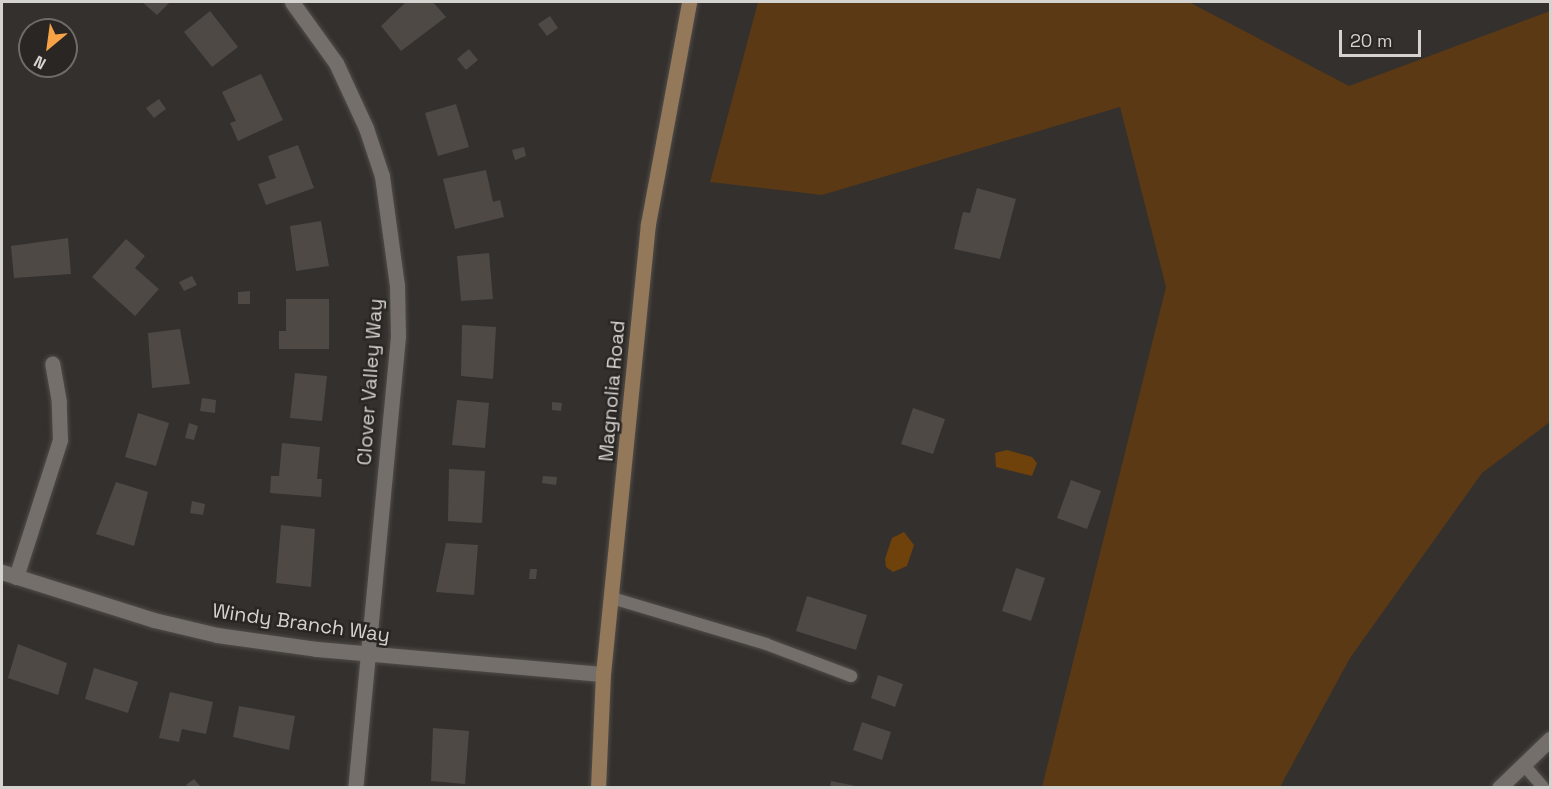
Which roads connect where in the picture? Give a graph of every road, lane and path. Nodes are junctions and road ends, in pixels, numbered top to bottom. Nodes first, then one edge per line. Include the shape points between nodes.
1 (292, 2) edge
2 (689, 2) edge
3 (51, 364) dead end
4 (9, 574) edge
5 (612, 598) junction
6 (370, 654) junction
7 (603, 674) junction
8 (850, 676) dead end
9 (1551, 739) edge
10 (1523, 764) junction
11 (355, 788) edge
12 (598, 788) edge
13 (1499, 788) edge
14 (1544, 788) edge

1 - 6 street, Clover Valley Way via 336,63 366,128 382,176 392,227 398,336
2 - 5 main road, Magnolia Road via 648,224
3 - 4 street via 59,402 60,440
4 - 6 street, Windy Branch Way via 217,635
5 - 7 main road, Magnolia Road
5 - 8 lane via 766,645
6 - 7 street, Windy Branch Way
6 - 11 street, Clover Valley Way
7 - 12 main road, Magnolia Road
9 - 10 street
10 - 13 street
10 - 14 lane

